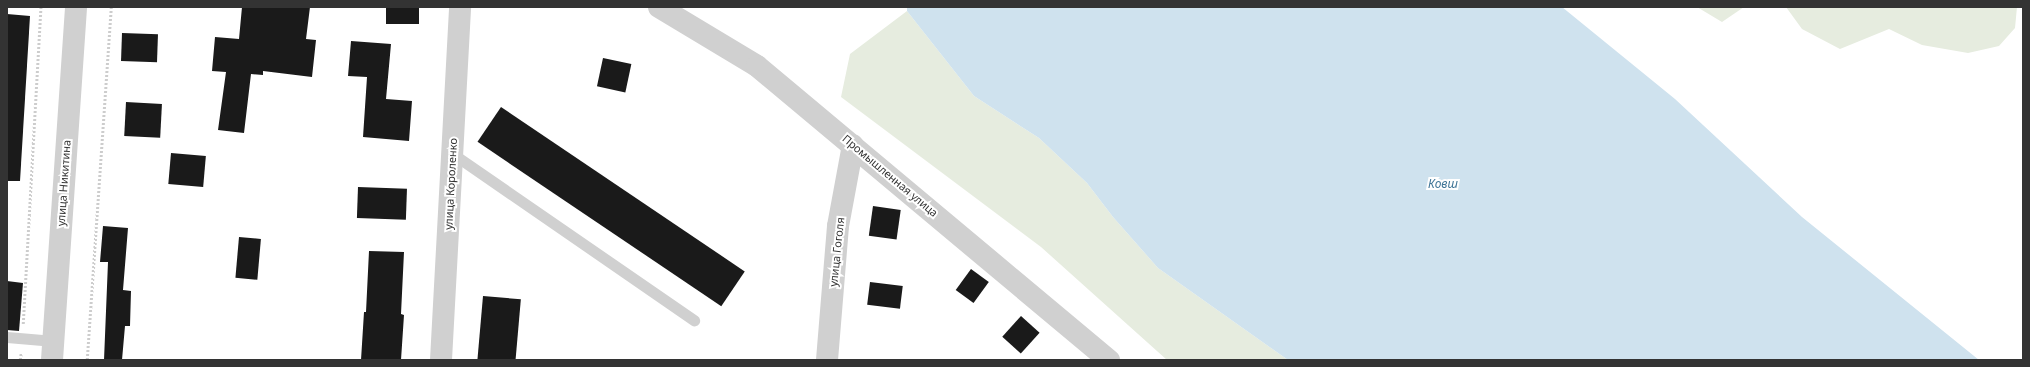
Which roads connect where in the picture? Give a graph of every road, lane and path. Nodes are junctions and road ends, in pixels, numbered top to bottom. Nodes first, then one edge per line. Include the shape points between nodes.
1 (41, 7) edge
2 (76, 7) edge
3 (110, 7) edge
4 (460, 7) edge
5 (659, 7) edge
6 (853, 145) junction
7 (453, 154) junction
8 (694, 320) dead end
9 (7, 337) edge
10 (22, 339) junction
11 (53, 351) edge
12 (20, 360) edge
13 (87, 360) edge
14 (441, 360) edge
15 (827, 360) edge
16 (1109, 360) edge

1 - 10 path
2 - 11 street, улица Никитина
3 - 13 path
4 - 7 street, улица Короленко
5 - 6 street, Промышленная улица via 757,66
6 - 15 street, улица Гоголя via 838,226
6 - 16 street, Промышленная улица
7 - 8 lane
7 - 14 street, улица Короленко
9 - 10 lane
10 - 11 lane
10 - 12 path

